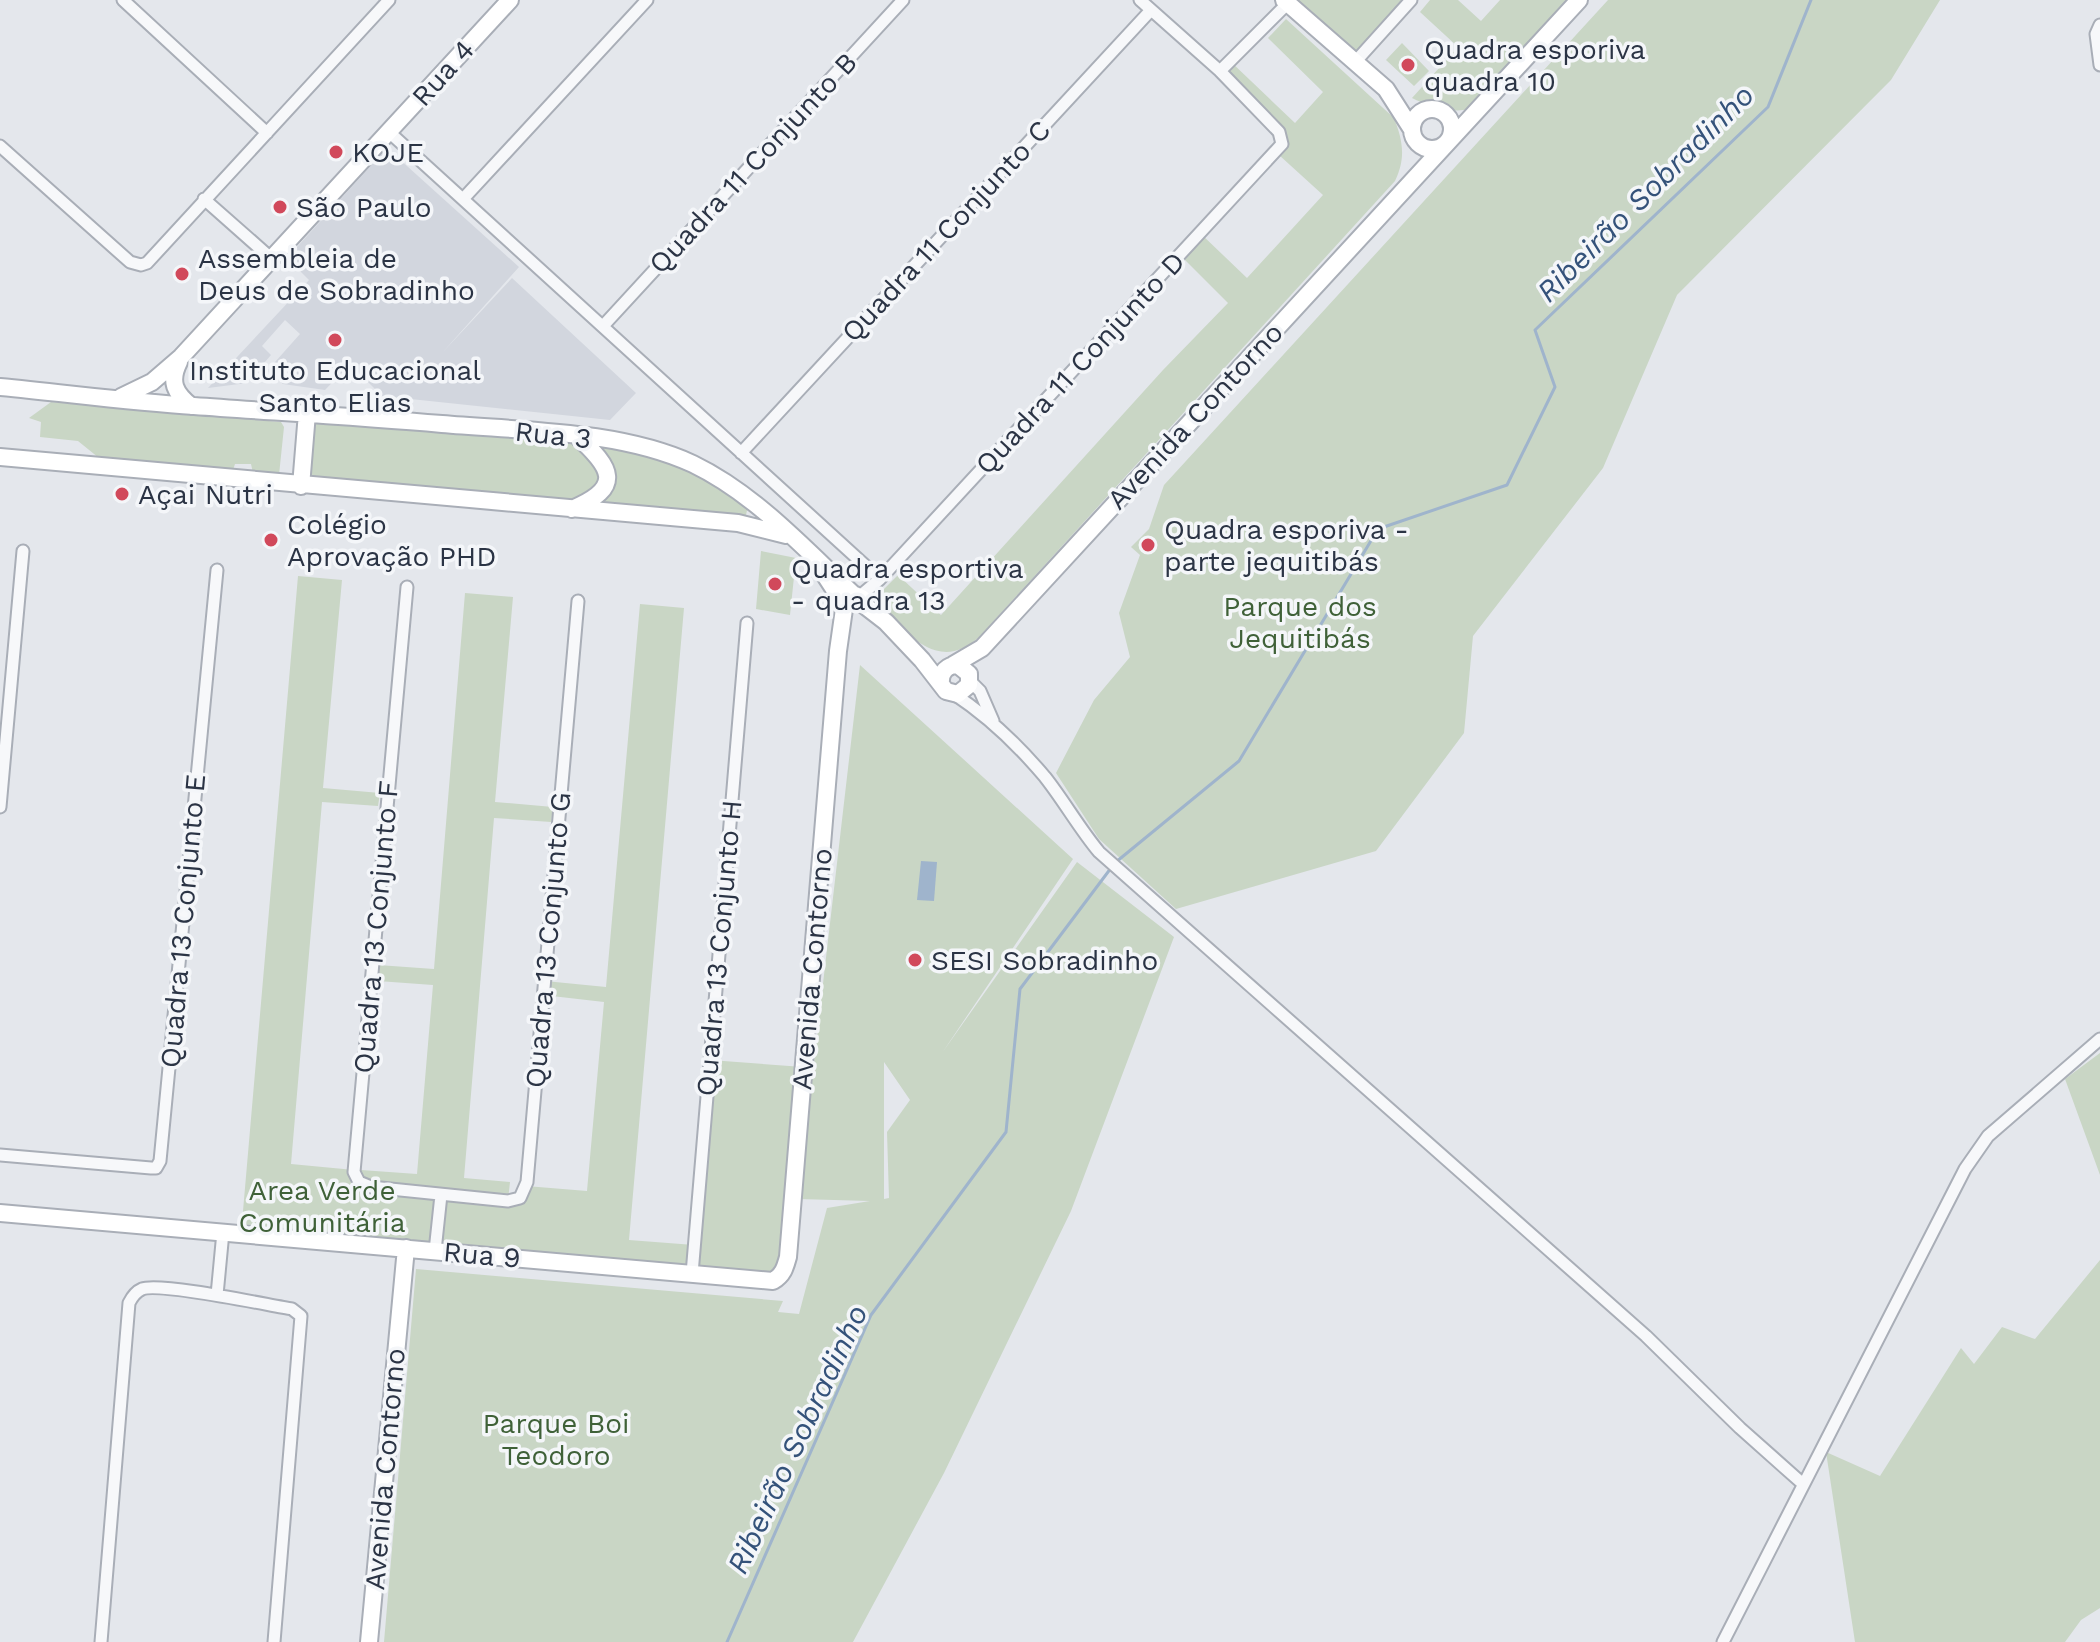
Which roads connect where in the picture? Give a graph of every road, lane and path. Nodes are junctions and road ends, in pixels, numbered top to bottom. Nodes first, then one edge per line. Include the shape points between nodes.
1 (123, 0) edge
2 (389, 0) edge
3 (510, 0) edge
4 (647, 0) edge
5 (903, 0) edge
6 (1140, 0) edge
7 (1411, 0) edge
8 (1579, 0) edge
9 (1286, 2) edge
10 (1151, 10) junction
11 (2100, 25) edge
12 (1356, 61) junction
13 (2100, 65) edge
14 (1220, 71) junction
15 (1386, 89) junction
16 (1482, 106) junction
17 (1426, 109) junction
18 (1445, 113) junction
19 (389, 132) junction
20 (267, 133) junction
21 (1414, 136) junction
22 (1445, 144) junction
23 (0, 146) edge
24 (1408, 184) junction
25 (204, 199) junction
26 (463, 199) junction
27 (272, 259) junction
28 (603, 326) junction
29 (181, 357) junction
30 (0, 387) edge
31 (118, 398) junction
32 (191, 406) junction
33 (307, 413) junction
34 (577, 436) junction
35 (741, 453) junction
36 (0, 457) edge
37 (301, 486) junction
38 (748, 499) junction
39 (571, 510) junction
40 (738, 523) junction
41 (792, 537) junction
42 (23, 551) dead end
43 (217, 570) dead end
44 (880, 579) junction
45 (407, 587) dead end
46 (578, 601) dead end
47 (854, 605) junction
48 (747, 623) dead end
49 (982, 648) junction
50 (922, 660) junction
51 (951, 666) junction
52 (970, 680) junction
53 (952, 692) junction
54 (993, 721) junction
55 (0, 807) edge
56 (2100, 1039) edge
57 (0, 1155) edge
58 (441, 1195) junction
59 (0, 1213) edge
60 (223, 1232) junction
61 (406, 1248) junction
62 (435, 1251) junction
63 (692, 1274) junction
64 (773, 1281) joint
65 (217, 1295) junction
66 (1803, 1484) junction
67 (101, 1642) edge
68 (274, 1642) edge
69 (369, 1642) edge
70 (1723, 1642) edge

1 - 20 street
2 - 20 street
3 - 19 main road, Rua 4
4 - 26 street
5 - 28 street, Quadra 11 Conjunto B
6 - 10 street
7 - 12 street
8 - 16 main road
9 - 12 main road
9 - 14 street
10 - 14 street
10 - 35 street, Quadra 11 Conjunto C
11 - 13 street
12 - 15 main road
14 - 44 street, Quadra 11 Conjunto D via 1279,132 1280,148
15 - 17 main road
15 - 21 main road
16 - 18 main road
16 - 22 main road, Avenida Contorno
17 - 18 main road
17 - 21 main road via 1415,116
18 - 22 main road via 1452,129
19 - 26 street
19 - 27 main road, Rua 4
20 - 25 street
21 - 22 main road via 1427,149
21 - 24 main road
22 - 24 main road, Avenida Contorno
23 - 25 street via 130,262 141,265
24 - 49 main road, Avenida Contorno
25 - 27 street
26 - 28 street
27 - 29 main road, Rua 4
28 - 35 street
29 - 31 main road, Rua 4 via 152,382
29 - 32 main road via 173,381
30 - 31 main road, Rua 3
31 - 32 main road, Rua 3
32 - 33 main road, Rua 3
33 - 34 main road, Rua 3
33 - 37 main road
34 - 38 main road, Rua 3 via 692,463
34 - 39 main road via 600,458 608,479 596,497
35 - 44 street
36 - 37 main road
37 - 39 main road
38 - 40 main road via 748,510
38 - 41 main road, Rua 3
39 - 40 main road
40 - 41 main road
41 - 47 main road, Rua 3
42 - 55 street
43 - 57 street, Quadra 13 Conjunto E via 160,1161 151,1168
44 - 47 street, Quadra 11 Conjunto D
45 - 58 street, Quadra 13 Conjunto F via 354,1172 359,1182 371,1187
46 - 58 street, Quadra 13 Conjunto G via 526,1186 516,1201
47 - 50 main road
47 - 64 main road, Avenida Contorno via 838,651 788,1257
48 - 63 street, Quadra 13 Conjunto H
49 - 51 main road, Avenida Contorno
49 - 52 main road, Avenida Contorno
50 - 51 main road
50 - 53 main road
51 - 52 main road via 966,670
51 - 53 main road via 942,674
52 - 53 main road via 966,689
52 - 54 street
53 - 54 street
54 - 66 street via 1046,779 1099,852 1646,1336
56 - 66 street via 1988,1136 1965,1169
58 - 62 street
59 - 60 main road, Rua 9
60 - 61 main road, Rua 9
60 - 65 street
61 - 62 main road, Rua 9
61 - 69 main road, Avenida Contorno
62 - 63 main road, Rua 9
63 - 64 main road, Rua 9
65 - 67 street via 149,1288 129,1303
65 - 68 street via 292,1309 302,1319
66 - 70 street

